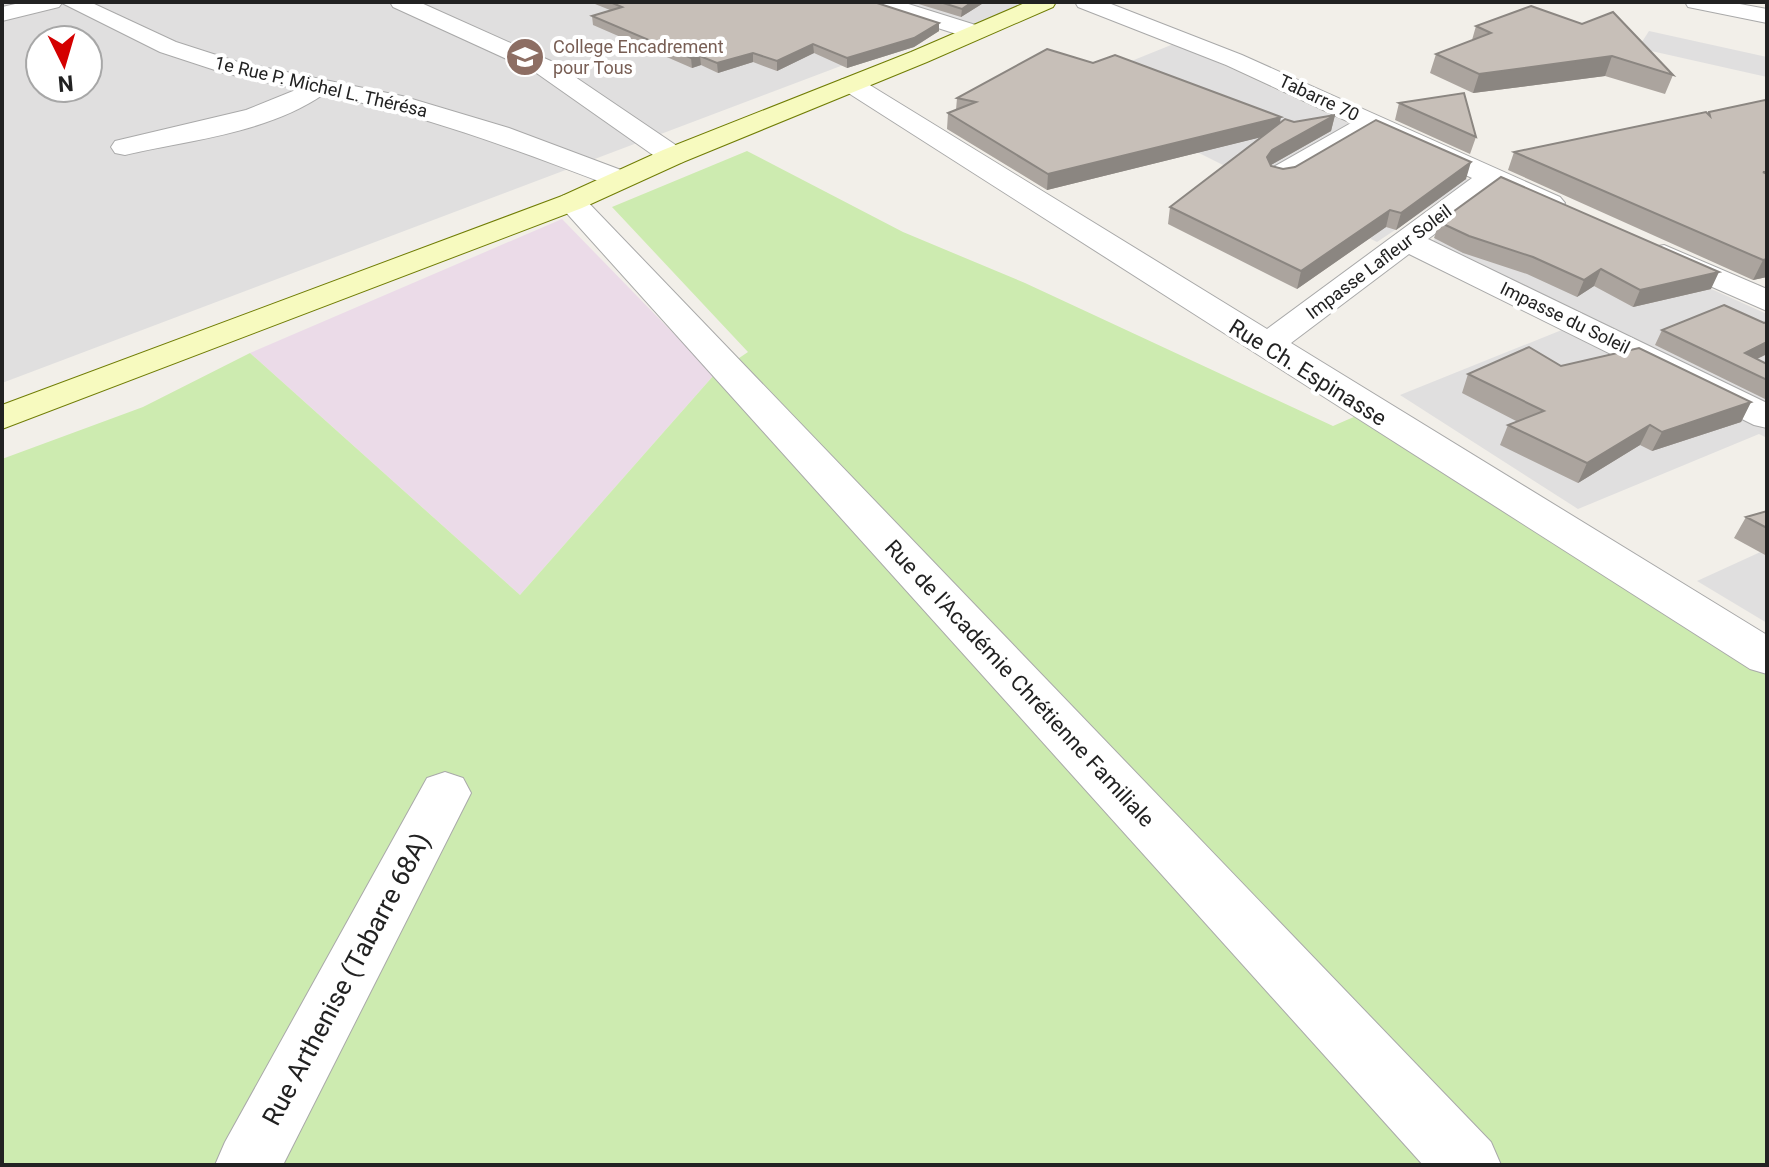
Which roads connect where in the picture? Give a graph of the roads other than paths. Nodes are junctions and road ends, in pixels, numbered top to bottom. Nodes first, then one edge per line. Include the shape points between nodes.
1 (51, 2) edge
2 (72, 2) edge
3 (401, 2) edge
4 (880, 2) edge
5 (1045, 2) edge
6 (1086, 2) edge
7 (1696, 2) edge
8 (2, 14) edge
9 (1767, 16) edge
10 (974, 32) junction
11 (851, 84) junction
12 (318, 87) junction
13 (1371, 122) junction
14 (125, 147) dead end
15 (673, 156) junction
16 (1280, 175) edge
17 (1492, 177) junction
18 (619, 179) junction
19 (572, 202) junction
20 (1579, 216) edge
21 (1407, 241) junction
22 (1637, 242) edge
23 (1767, 301) edge
24 (1266, 346) junction
25 (1767, 417) edge
26 (2, 418) edge
27 (1767, 657) edge
28 (445, 793) dead end
29 (248, 1165) edge
30 (1468, 1165) edge

1 - 8 street
2 - 12 street, 1e Rue P. Michel L. Thérésa via 168,47
3 - 15 street via 544,67
4 - 10 street
5 - 10 main road
6 - 13 street, Tabarre 70
7 - 9 street
10 - 11 main road
11 - 15 main road
11 - 24 street, Rue Ch. Espinasse
12 - 14 street via 269,112
12 - 18 street, 1e Rue P. Michel L. Thérésa via 393,101
13 - 16 street
13 - 17 street, Tabarre 70
15 - 18 main road
17 - 20 street, Tabarre 70
17 - 21 street, Impasse Lafleur Soleil
18 - 19 main road
19 - 26 main road
19 - 30 street, Rue de l'Académie Chrétienne Familiale
21 - 24 street, Impasse Lafleur Soleil
21 - 25 street, Impasse du Soleil
22 - 23 street
24 - 27 street, Rue Ch. Espinasse
28 - 29 street, Rue Arthenise (Tabarre 68A)

